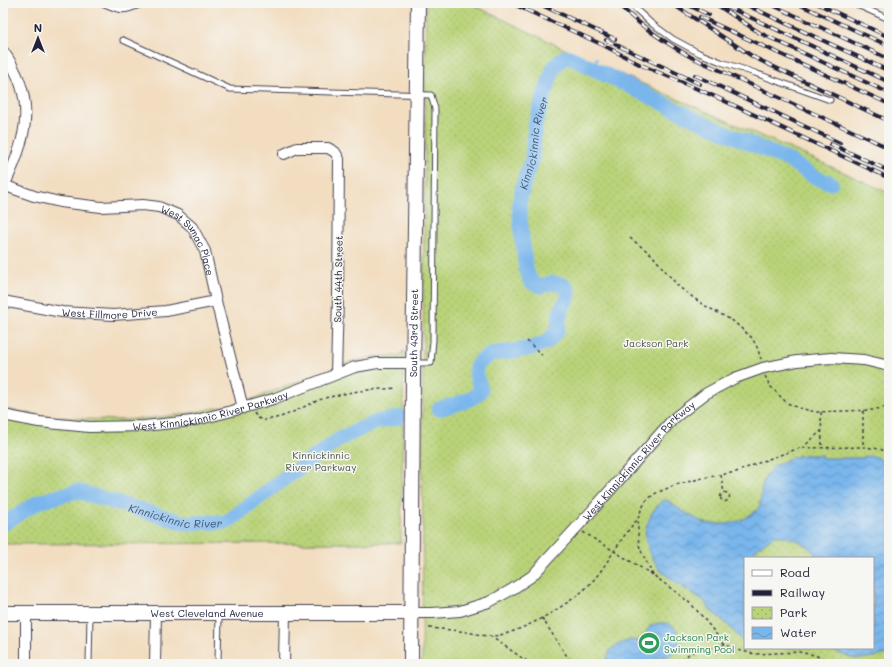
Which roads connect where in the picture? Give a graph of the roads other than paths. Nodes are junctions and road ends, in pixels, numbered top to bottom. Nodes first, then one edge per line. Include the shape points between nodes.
1 (102, 3) edge
2 (140, 3) edge
3 (418, 3) edge
4 (629, 3) edge
5 (853, 3) edge
6 (889, 19) edge
7 (123, 40) dead end
8 (3, 51) edge
9 (417, 94) junction
10 (830, 100) dead end
11 (284, 154) dead end
12 (4, 185) edge
13 (3, 300) edge
14 (216, 301) junction
15 (413, 363) junction
16 (889, 366) edge
17 (336, 374) junction
18 (242, 408) junction
19 (3, 415) edge
20 (3, 613) edge
21 (26, 613) junction
22 (90, 613) junction
23 (156, 613) junction
24 (219, 613) junction
25 (285, 613) junction
26 (412, 613) junction
27 (26, 664) edge
28 (89, 664) edge
29 (155, 664) edge
30 (218, 664) edge
31 (284, 664) edge
32 (411, 664) edge

1 - 2 lane via 119,10 129,10
3 - 9 main road, South 43rd Street
4 - 10 lane via 673,39 699,53
5 - 6 lane
7 - 9 lane via 230,89
8 - 12 street via 19,78 26,109 25,130 18,154
9 - 15 main road, South 43rd Street
9 - 15 lane via 431,95 435,109 434,340 431,363
11 - 17 street, South 44th Street via 297,148 328,148 335,152 339,159
12 - 14 street, West Sumac Place via 60,202 101,206 143,205 159,207 178,215 192,227 205,251
13 - 14 street, West Fillmore Drive via 62,312 113,315 166,311
14 - 18 street, West Sumac Place
15 - 17 street, West Kinnickinnic River Parkway via 378,363
15 - 26 main road, South 43rd Street
16 - 26 street, West Kinnickinnic River Parkway via 864,360 831,358 763,368 735,378 705,394 673,419 532,576 489,602 460,611
17 - 18 street, West Kinnickinnic River Parkway via 273,399
18 - 19 street, West Kinnickinnic River Parkway via 192,421 144,426 89,427
20 - 21 main road, West Cleveland Avenue
21 - 22 main road, West Cleveland Avenue
21 - 27 street
22 - 23 main road, West Cleveland Avenue
22 - 28 lane
23 - 24 main road, West Cleveland Avenue
23 - 29 street
24 - 25 main road, West Cleveland Avenue
24 - 30 lane
25 - 26 main road, West Cleveland Avenue
25 - 31 street
26 - 32 main road, South 43rd Street

